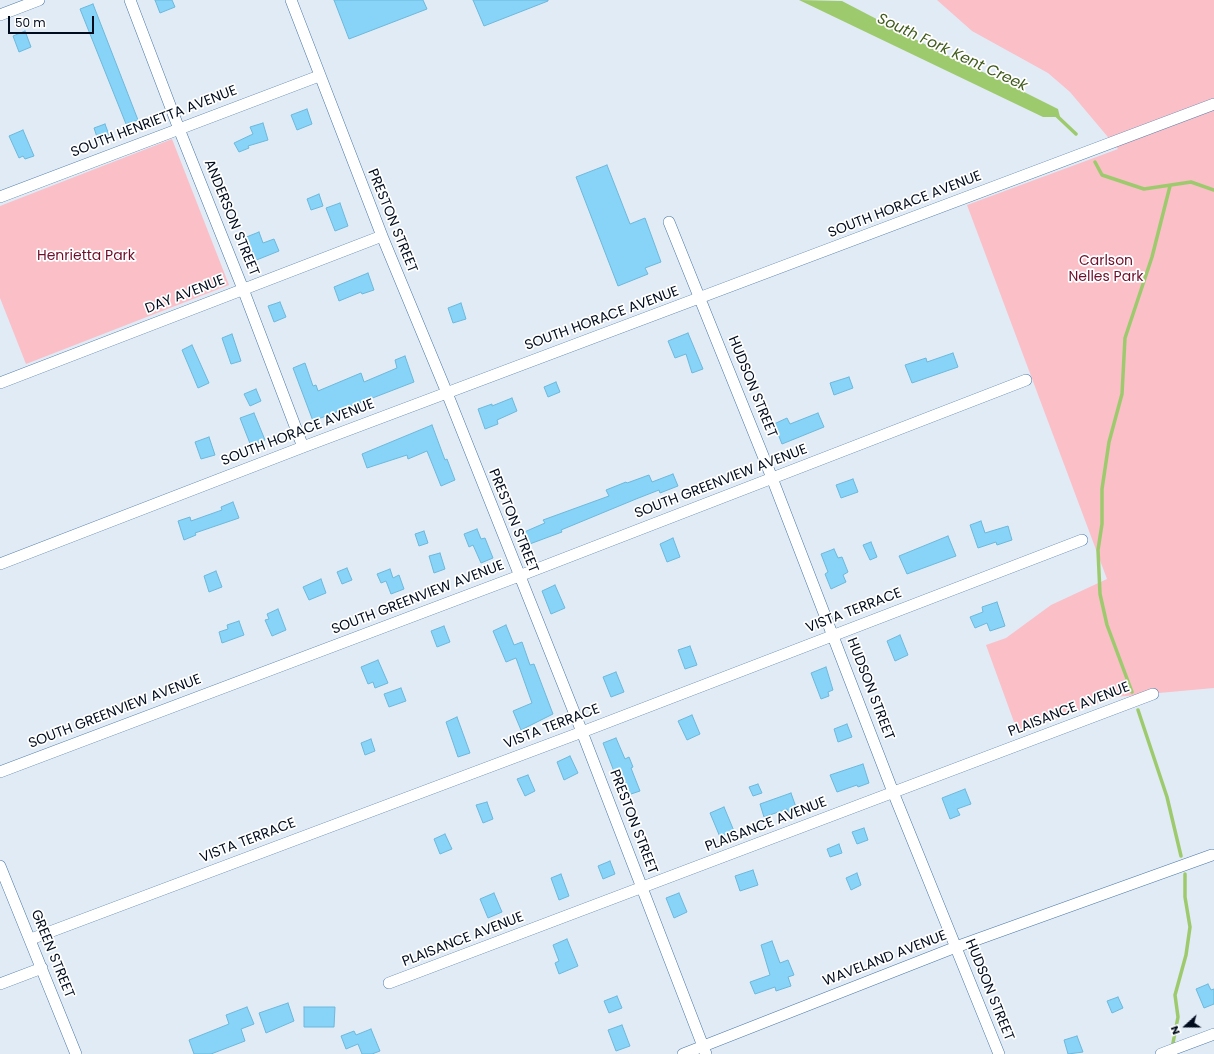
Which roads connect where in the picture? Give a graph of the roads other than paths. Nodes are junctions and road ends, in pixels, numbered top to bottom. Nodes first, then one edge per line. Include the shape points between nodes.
1 (39, 0) edge
2 (130, 0) edge
3 (291, 0) edge
4 (0, 15) edge
5 (319, 76) junction
6 (1214, 104) edge
7 (179, 129) junction
8 (0, 196) edge
9 (669, 222) dead end
10 (382, 236) junction
11 (244, 289) junction
12 (701, 298) junction
13 (1026, 380) dead end
14 (0, 383) edge
15 (446, 393) junction
16 (303, 447) junction
17 (772, 478) junction
18 (1082, 540) dead end
19 (0, 564) edge
20 (518, 576) junction
21 (833, 635) junction
22 (1153, 694) dead end
23 (582, 732) junction
24 (0, 772) edge
25 (893, 792) junction
26 (1212, 855) dead end
27 (0, 866) edge
28 (643, 888) junction
29 (30, 939) junction
30 (956, 948) junction
31 (42, 968) junction
32 (390, 983) dead end
33 (0, 984) edge
34 (1214, 1034) edge
35 (705, 1050) edge
36 (76, 1054) edge
37 (683, 1054) edge
38 (999, 1054) edge
39 (1162, 1054) edge

1 - 4 street
2 - 7 street, ANDERSON STREET
3 - 5 street, PRESTON STREET
5 - 7 street, SOUTH HENRIETTA AVENUE
5 - 10 street, PRESTON STREET
6 - 12 street, SOUTH HORACE AVENUE
7 - 8 street, SOUTH HENRIETTA AVENUE
7 - 11 street, ANDERSON STREET
9 - 12 street, HUDSON STREET
10 - 11 street, DAY AVENUE
10 - 15 street, PRESTON STREET
11 - 14 street, DAY AVENUE
11 - 16 street, ANDERSON STREET
12 - 15 street, SOUTH HORACE AVENUE
12 - 17 street, HUDSON STREET
13 - 17 street, SOUTH GREENVIEW AVENUE
15 - 16 street, SOUTH HORACE AVENUE
15 - 20 street, PRESTON STREET
16 - 19 street, SOUTH HORACE AVENUE
17 - 20 street, SOUTH GREENVIEW AVENUE
17 - 21 street, HUDSON STREET
18 - 21 street, VISTA TERRACE
20 - 23 street, PRESTON STREET
20 - 24 street, SOUTH GREENVIEW AVENUE
21 - 23 street, VISTA TERRACE
21 - 25 street, HUDSON STREET
22 - 25 street, PLAISANCE AVENUE
23 - 28 street, PRESTON STREET
23 - 29 street, VISTA TERRACE
25 - 28 street, PLAISANCE AVENUE
25 - 30 street, HUDSON STREET
26 - 30 street, WAVELAND AVENUE
27 - 29 street, GREEN STREET
28 - 32 street, PLAISANCE AVENUE
28 - 35 street, PRESTON STREET
29 - 31 street, GREEN STREET
30 - 35 street, WAVELAND AVENUE
30 - 38 street, HUDSON STREET
31 - 33 street
31 - 36 street, GREEN STREET
34 - 39 street
35 - 37 street, WAVELAND AVENUE

